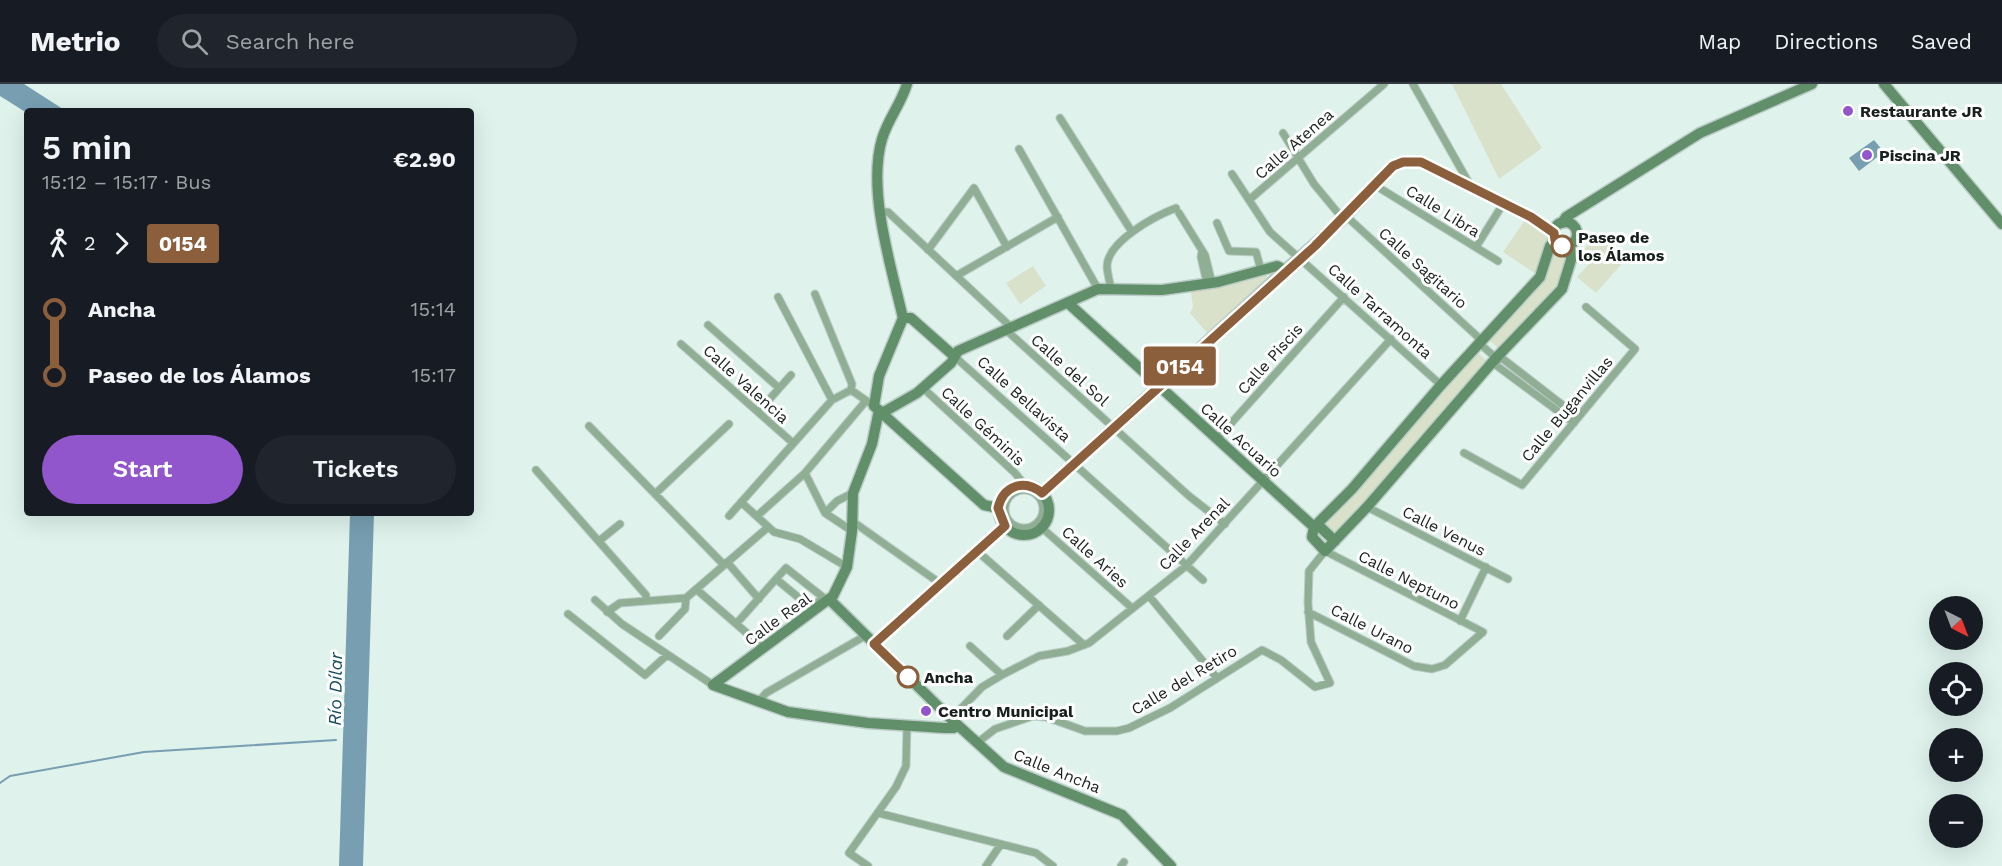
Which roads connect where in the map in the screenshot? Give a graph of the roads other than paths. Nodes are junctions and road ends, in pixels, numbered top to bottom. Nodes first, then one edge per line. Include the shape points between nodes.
1 (907, 84) edge
2 (1384, 84) edge
3 (1413, 84) edge
4 (1812, 84) edge
5 (1884, 84) edge
6 (1060, 118) dead end
7 (1283, 133) dead end
8 (1019, 149) dead end
9 (1298, 159) junction
10 (1233, 174) dead end
11 (1373, 184) junction
12 (1470, 185) junction
13 (1249, 200) junction
14 (1503, 204) junction
15 (881, 212) junction
16 (1058, 217) junction
17 (1344, 218) junction
18 (1217, 223) dead end
19 (2002, 224) edge
20 (1560, 229) junction
21 (1132, 232) junction
22 (1570, 245) junction
23 (1007, 247) junction
24 (1476, 247) junction
25 (928, 250) junction
26 (1299, 259) junction
27 (1498, 261) dead end
28 (1261, 270) junction
29 (1285, 270) junction
30 (956, 276) junction
31 (1209, 283) junction
32 (1098, 289) junction
33 (1112, 289) junction
34 (814, 294) dead end
35 (778, 297) dead end
36 (1344, 297) junction
37 (1068, 303) junction
38 (1586, 307) dead end
39 (903, 318) junction
40 (708, 325) dead end
41 (1009, 329) junction
42 (1391, 339) junction
43 (1479, 343) junction
44 (681, 344) dead end
45 (954, 356) junction
46 (1496, 358) junction
47 (791, 375) dead end
48 (1441, 385) junction
49 (1158, 386) junction
50 (778, 388) junction
51 (923, 388) junction
52 (851, 390) junction
53 (832, 400) junction
54 (875, 408) junction
55 (758, 412) junction
56 (1576, 420) junction
57 (729, 424) dead end
58 (589, 426) dead end
59 (1114, 428) junction
60 (1217, 439) junction
61 (793, 443) junction
62 (1464, 453) dead end
63 (1074, 465) junction
64 (536, 470) dead end
65 (805, 473) junction
66 (1263, 481) junction
67 (1023, 484) junction
68 (1042, 493) junction
69 (655, 494) junction
70 (853, 494) junction
71 (741, 502) junction
72 (1367, 507) junction
73 (998, 508) junction
74 (825, 513) junction
75 (729, 516) dead end
76 (757, 516) junction
77 (620, 524) dead end
78 (1225, 524) junction
79 (852, 526) junction
80 (1005, 526) junction
81 (1315, 526) junction
82 (1017, 527) joint
83 (1041, 527) junction
84 (767, 528) junction
85 (599, 541) junction
86 (1335, 541) junction
87 (977, 550) junction
88 (1325, 550) junction
89 (726, 563) junction
90 (1186, 566) junction
91 (847, 567) junction
92 (1486, 567) junction
93 (776, 579) junction
94 (1508, 579) dead end
95 (1203, 580) dead end
96 (941, 584) junction
97 (696, 589) junction
98 (1149, 596) junction
99 (686, 597) junction
100 (759, 599) junction
101 (595, 600) dead end
102 (646, 600) junction
103 (830, 600) junction
104 (1039, 605) junction
105 (1132, 608) junction
106 (607, 612) junction
107 (1308, 612) junction
108 (568, 614) dead end
109 (1460, 621) junction
110 (736, 624) junction
111 (1482, 632) joint
112 (659, 636) dead end
113 (865, 636) junction
114 (1007, 636) dead end
115 (874, 644) junction
116 (1084, 645) junction
117 (970, 646) dead end
118 (764, 648) junction
119 (666, 656) junction
120 (1002, 675) junction
121 (1217, 678) junction
122 (713, 685) junction
123 (758, 702) junction
124 (954, 722) junction
125 (907, 725) junction
126 (977, 743) junction
127 (878, 813) junction
128 (1001, 844) junction
129 (868, 866) edge
130 (986, 866) edge
131 (1053, 866) edge
132 (1171, 866) edge

1 - 15 street via 882,139 878,166
2 - 9 street, Calle Atenea
3 - 12 street
4 - 20 street via 1700,133 1566,217
5 - 19 street
6 - 21 street
7 - 9 street, Calle Sagitario
8 - 16 street
9 - 13 street, Calle Atenea
9 - 17 street, Calle Sagitario
10 - 13 street, Calle Tarramonta
11 - 12 street via 1393,166 1413,161
11 - 17 street
11 - 24 street, Calle Libra
12 - 14 street
13 - 26 street, Calle Tarramonta via 1270,232
14 - 20 street
14 - 24 street
15 - 25 street, Calle del Sol via 888,212
15 - 39 street
16 - 23 street
16 - 32 street
17 - 26 street
17 - 43 street, Calle Sagitario via 1478,337
18 - 28 street via 1229,251 1256,252
20 - 22 street via 1562,246
20 - 22 street via 1577,234
20 - 43 street via 1540,277
21 - 31 street via 1153,217 1177,210 1202,251
21 - 33 street via 1115,249 1107,265
22 - 46 street via 1571,260 1562,290
23 - 25 street via 974,188
23 - 30 street
24 - 27 street, Calle Libra
25 - 30 street, Calle del Sol
26 - 29 street
26 - 36 street, Calle Tarramonta
28 - 29 street via 1277,266
28 - 31 street
29 - 49 street
30 - 41 street, Calle del Sol
31 - 33 street via 1162,290
32 - 33 street
32 - 37 street
34 - 52 street via 852,384
35 - 53 street
36 - 42 street, Calle Tarramonta
36 - 60 street, Calle Piscis
37 - 41 street
37 - 49 street, Calle Acuario
38 - 56 street, Calle Buganvillas via 1635,349
39 - 45 street, Calle Bellavista via 911,318
39 - 54 street, Calle Real via 879,376
40 - 50 street
41 - 45 street
41 - 59 street, Calle del Sol
42 - 48 street, Calle Tarramonta
42 - 66 street, Calle Arenal
43 - 46 street
43 - 48 street
44 - 55 street, Calle Valencia
45 - 51 street
45 - 63 street, Calle Bellavista
46 - 56 street via 1503,359
46 - 72 street
47 - 50 street
48 - 81 street
49 - 59 street
49 - 60 street, Calle Acuario
50 - 55 street
51 - 54 street
51 - 67 street, Calle Géminis
52 - 53 street
52 - 54 street
53 - 61 street
54 - 65 street
54 - 70 street, Calle Real via 872,444
54 - 73 street via 984,505
55 - 61 street, Calle Valencia
56 - 62 street, Calle Buganvillas via 1522,485
57 - 69 street
58 - 69 street
59 - 63 street
59 - 78 street, Calle del Sol
60 - 66 street, Calle Acuario
61 - 71 street
63 - 68 street
63 - 90 street, Calle Bellavista
64 - 85 street
65 - 74 street
65 - 76 street
66 - 78 street, Calle Arenal
66 - 81 street, Calle Acuario
67 - 68 street
67 - 73 street via 1004,494
68 - 83 street via 1049,509
69 - 89 street
70 - 74 street via 837,501
70 - 79 street, Calle Real
71 - 75 street
71 - 76 street
72 - 86 street
72 - 92 street, Calle Venus
73 - 80 street
74 - 79 street
76 - 84 street
77 - 85 street
78 - 90 street, Calle Arenal
79 - 91 street, Calle Real
79 - 96 street
80 - 83 street via 1024,535
80 - 87 street
81 - 86 street, Calle Acuario
81 - 88 street via 1312,537
82 - 82 street via 1008,519 1006,503 1017,491 1029,491 1042,503 1042,515 1034,525
83 - 105 street, Calle Aries
84 - 89 street
84 - 91 street via 800,539
85 - 102 street via 646,595
86 - 88 street
87 - 96 street
87 - 104 street
88 - 107 street via 1309,571
88 - 109 street, Calle Neptuno
89 - 97 street
89 - 100 street
90 - 95 street, Calle Bellavista
90 - 98 street, Calle Arenal
91 - 103 street, Calle Real
92 - 94 street, Calle Venus
92 - 109 street
93 - 93 street via 786,568 824,598 810,607
93 - 100 street
96 - 115 street
97 - 99 street
97 - 110 street
98 - 105 street, Calle Arenal
98 - 121 street
99 - 102 street
99 - 112 street via 685,609
100 - 110 street
101 - 106 street
102 - 106 street via 620,603
103 - 113 street, Calle Ancha
103 - 118 street, Calle Real
104 - 114 street
104 - 116 street
105 - 116 street, Calle Arenal
106 - 119 street
107 - 111 street, Calle Urano via 1414,666 1432,669 1445,665
107 - 121 street, Calle del Retiro via 1311,642 1329,683 1315,687 1262,650
108 - 119 street via 645,675
109 - 111 street, Calle Neptuno
110 - 118 street
113 - 115 street, Calle Ancha
113 - 123 street via 766,693
115 - 124 street, Calle Ancha
116 - 120 street, Calle Arenal via 1039,656
117 - 120 street
118 - 122 street, Calle Real
119 - 122 street
120 - 124 street, Calle Arenal via 982,687
121 - 126 street, Calle del Retiro via 1129,728 1084,731 1033,716 995,729
122 - 123 street
123 - 125 street via 788,712
124 - 125 street via 939,726
124 - 126 street, Calle Ancha
125 - 127 street via 906,766
126 - 132 street, Calle Ancha via 1004,767 1122,815
127 - 128 street
127 - 129 street via 849,853
128 - 130 street
128 - 131 street via 1036,853

